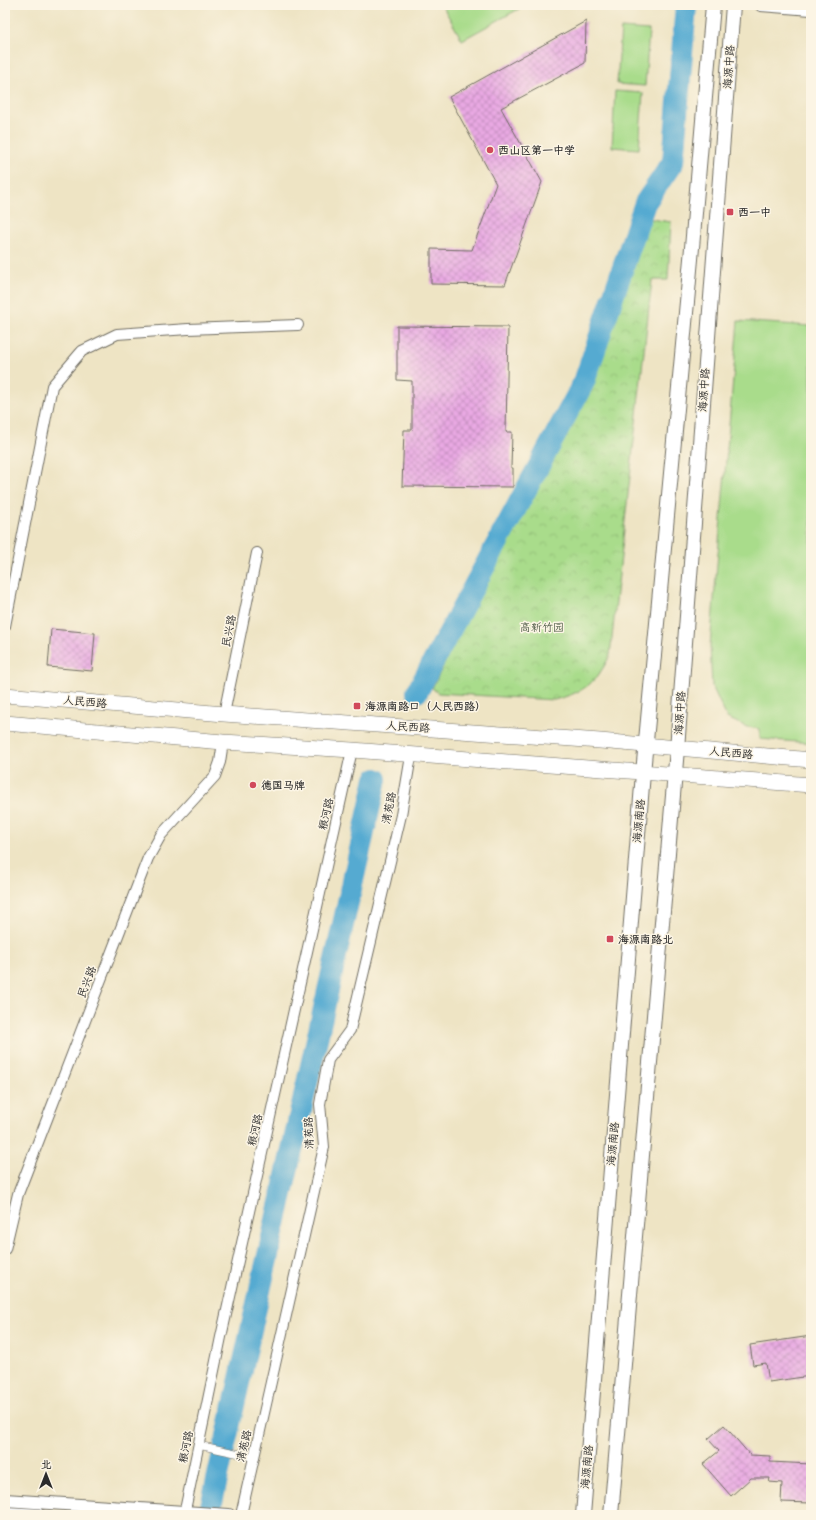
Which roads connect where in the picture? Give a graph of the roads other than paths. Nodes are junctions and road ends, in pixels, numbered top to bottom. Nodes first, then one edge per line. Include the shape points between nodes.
1 (713, 5) edge
2 (733, 5) edge
3 (761, 5) edge
4 (811, 9) edge
5 (298, 325) dead end
6 (257, 552) dead end
7 (5, 626) edge
8 (5, 695) edge
9 (224, 714) junction
10 (5, 722) edge
11 (223, 742) junction
12 (646, 745) junction
13 (677, 748) junction
14 (352, 750) junction
15 (411, 756) junction
16 (811, 760) edge
17 (643, 773) junction
18 (675, 776) junction
19 (811, 786) edge
20 (5, 1249) edge
21 (198, 1445) junction
22 (254, 1457) junction
23 (5, 1500) edge
24 (5, 1513) edge
25 (184, 1514) edge
26 (39, 1515) edge
27 (229, 1515) edge
28 (241, 1515) edge
29 (583, 1515) edge
30 (611, 1515) edge

1 - 12 main road, 海源中路
2 - 13 main road, 海源中路
3 - 4 street
5 - 7 street via 117,334 82,351 52,386
6 - 9 street, 民兴路
8 - 9 main road, 人民西路
9 - 12 main road, 人民西路
10 - 11 main road
11 - 14 main road
11 - 20 street, 民兴路 via 215,776 161,835 148,858 18,1194
12 - 13 main road, 人民西路
12 - 17 main road, 海源中路
13 - 16 main road, 人民西路
13 - 18 main road, 海源中路
14 - 15 main road
14 - 21 street, 粮河路
15 - 17 main road
15 - 22 street, 清苑路 via 400,815 350,1030 328,1060 320,1104 324,1147
17 - 18 main road
17 - 29 main road, 海源南路
18 - 19 main road
18 - 30 main road
21 - 22 street
21 - 25 street, 粮河路
22 - 28 street, 清苑路
23 - 25 street
24 - 26 street
25 - 27 street

